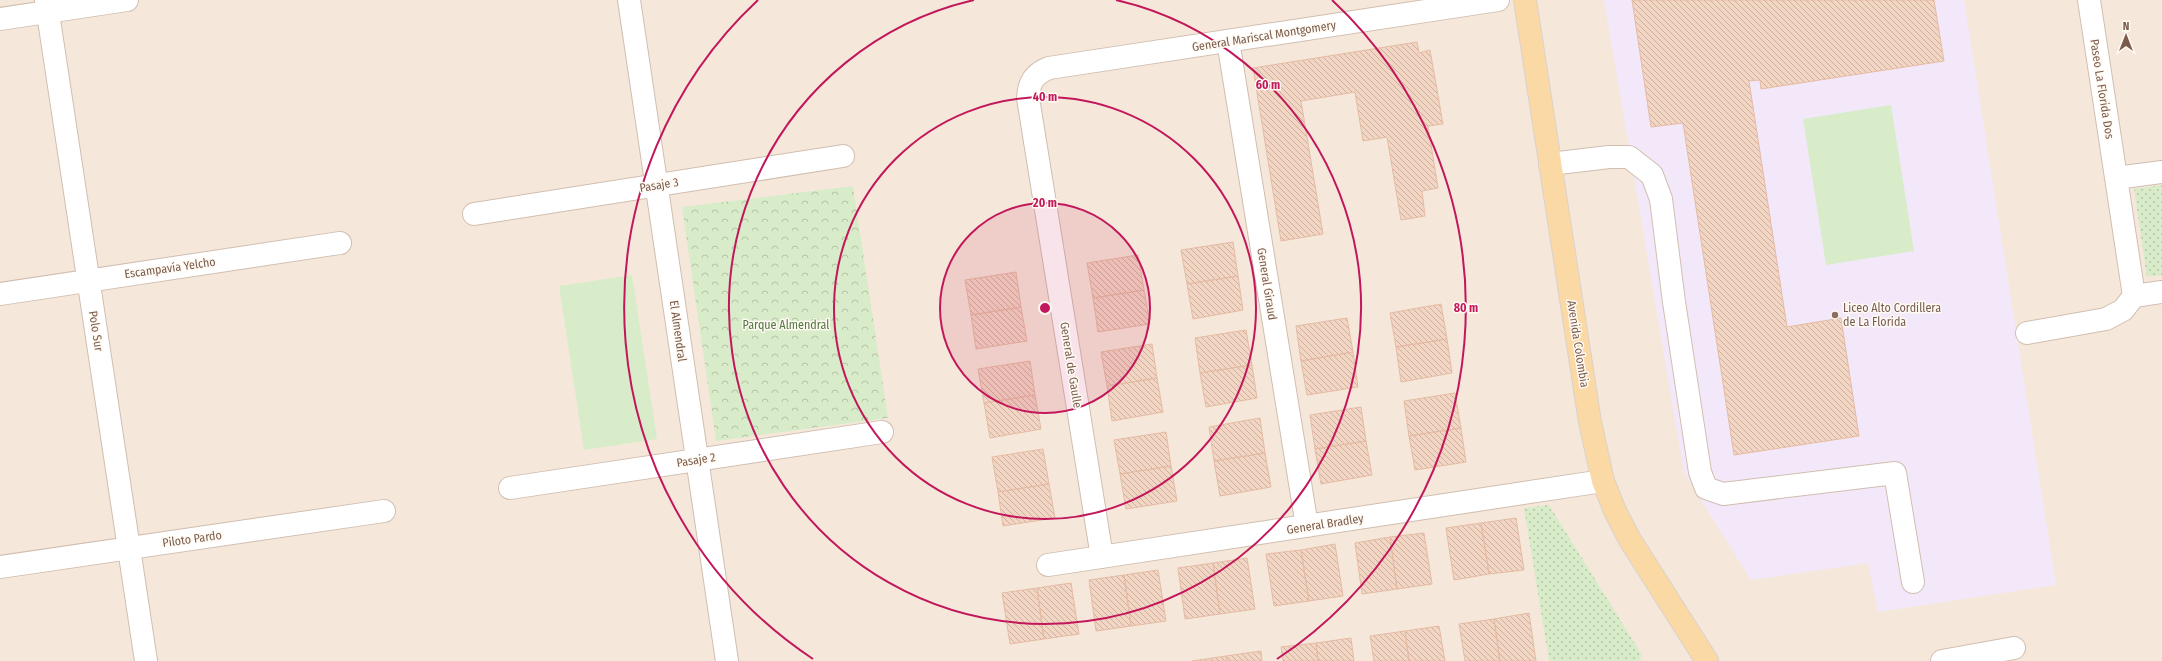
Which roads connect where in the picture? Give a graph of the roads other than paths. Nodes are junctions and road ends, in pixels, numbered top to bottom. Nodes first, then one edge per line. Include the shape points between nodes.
1 (127, 0) edge
2 (629, 0) edge
3 (1498, 0) edge
4 (1525, 0) edge
5 (2089, 0) edge
6 (47, 6) edge
7 (0, 19) edge
8 (1228, 41) junction
9 (1032, 79) joint
10 (843, 156) dead end
11 (1550, 164) junction
12 (2162, 172) edge
13 (2116, 178) junction
14 (657, 186) junction
15 (474, 214) dead end
16 (340, 243) dead end
17 (88, 280) junction
18 (2162, 292) edge
19 (0, 294) edge
20 (2134, 296) junction
21 (2027, 333) dead end
22 (882, 432) dead end
23 (697, 460) junction
24 (1603, 481) junction
25 (510, 488) dead end
26 (384, 511) dead end
27 (1307, 526) junction
28 (128, 548) junction
29 (1102, 557) junction
30 (1048, 565) dead end
31 (0, 567) edge
32 (1912, 582) dead end
33 (2014, 648) dead end
34 (146, 661) edge
35 (727, 661) edge
36 (1707, 661) edge
37 (1942, 661) edge

1 - 6 street
2 - 14 street, El Almendral
3 - 8 street, General Mariscal Montgomery
4 - 11 main road, Avenida Colombia
5 - 13 street, Paseo La Florida Dos
6 - 7 street
6 - 17 street, Polo Sur
8 - 9 street, General Mariscal Montgomery via 1049,68
8 - 27 street, General Giraud
9 - 29 street, General de Gaulle via 1028,88 1028,98
10 - 14 street, Pasaje 3
11 - 24 main road, Avenida Colombia via 1590,422
11 - 32 street via 1629,157 1652,175 1661,199 1700,472 1706,488 1723,494 1895,473
12 - 13 street
13 - 20 street, Paseo La Florida Dos
14 - 15 street, Pasaje 3
14 - 23 street, El Almendral
16 - 17 street, Escampavía Yelcho
17 - 19 street, Escampavía Yelcho
17 - 28 street, Polo Sur
18 - 20 street
20 - 21 street via 2123,310 2106,319
22 - 23 street, Pasaje 2
23 - 25 street, Pasaje 2
23 - 35 street, El Almendral
24 - 27 street, General Bradley
24 - 36 main road, Avenida Colombia via 1630,540
26 - 28 street, Piloto Pardo
27 - 29 street, General Bradley
28 - 31 street, Piloto Pardo
28 - 34 street, Polo Sur
29 - 30 street, General Bradley
33 - 37 street

